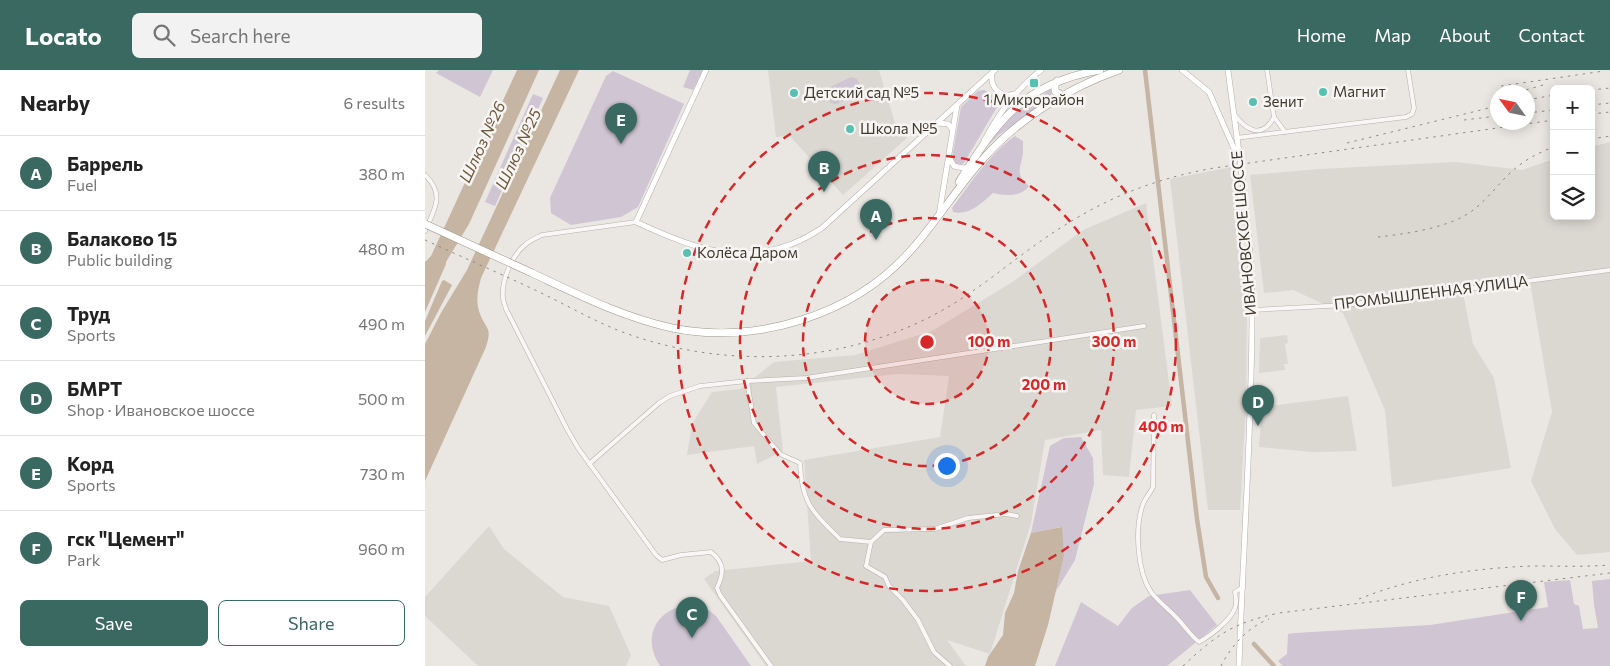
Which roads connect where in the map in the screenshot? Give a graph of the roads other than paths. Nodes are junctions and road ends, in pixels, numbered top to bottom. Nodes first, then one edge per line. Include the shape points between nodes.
1 (706, 70) edge
2 (1041, 70) edge
3 (1100, 70) edge
4 (1119, 70) edge
5 (1182, 70) edge
6 (1228, 70) edge
7 (1267, 70) edge
8 (1408, 70) edge
9 (994, 71) edge
10 (1057, 81) junction
11 (1015, 94) junction
12 (1063, 96) junction
13 (957, 104) junction
14 (1233, 113) junction
15 (1273, 117) junction
16 (938, 124) junction
17 (952, 129) junction
18 (1285, 132) junction
19 (1236, 138) junction
20 (980, 148) junction
21 (948, 157) junction
22 (1239, 158) junction
23 (974, 166) junction
24 (425, 175) edge
25 (939, 215) junction
26 (636, 222) junction
27 (425, 224) edge
28 (425, 231) edge
29 (1610, 270) edge
30 (1252, 310) junction
31 (1144, 326) dead end
32 (747, 381) junction
33 (1154, 414) dead end
34 (589, 464) junction
35 (1017, 516) dead end
36 (871, 542) junction
37 (1243, 587) junction
38 (771, 666) edge
39 (950, 666) edge
40 (1239, 666) edge

1 - 26 street
2 - 11 street
3 - 10 highway
4 - 12 highway
5 - 22 street via 1209,92
6 - 14 street, ИВАНОВСКОЕ ШОССЕ
7 - 15 street
8 - 18 street via 1414,108 1407,117
9 - 11 street via 993,85 999,92
9 - 13 street
10 - 12 highway via 1055,91
10 - 20 highway via 1019,103
11 - 20 street
12 - 23 highway via 1008,134
13 - 16 street
13 - 17 street
14 - 15 street via 1241,124 1256,131 1263,130
14 - 19 street, ИВАНОВСКОЕ ШОССЕ
15 - 18 street
16 - 17 street via 945,122
16 - 26 street via 830,222 811,236 787,246 756,253 722,253 693,246
17 - 21 street
18 - 19 street
19 - 22 street, ИВАНОВСКОЕ ШОССЕ
20 - 23 highway
21 - 23 street via 957,168
21 - 25 street
22 - 30 street, ИВАНОВСКОЕ ШОССЕ
23 - 25 highway
24 - 28 street via 437,190 434,212
25 - 27 highway, bridge via 905,257 860,293 797,321 731,333 694,332 646,321 592,301
26 - 34 street via 542,235 531,240 518,252 504,287 506,309 567,430
29 - 30 street, ПРОМЫШЛЕННАЯ УЛИЦА via 1346,305
30 - 37 street, ИВАНОВСКОЕ ШОССЕ
31 - 32 street via 806,378
32 - 34 street via 700,386 670,396
32 - 36 street via 754,423 780,454 800,463 801,485 811,511 840,539
33 - 37 street via 1153,487 1142,504 1137,528 1141,570 1151,592 1199,642 1232,615 1236,605 1235,592
34 - 38 street via 662,560 711,552 719,559 723,575 717,588 720,595
35 - 36 street via 968,518 935,529 884,530
36 - 39 street via 865,566 885,577 918,620 934,652
37 - 40 street, ИВАНОВСКОЕ ШОССЕ

